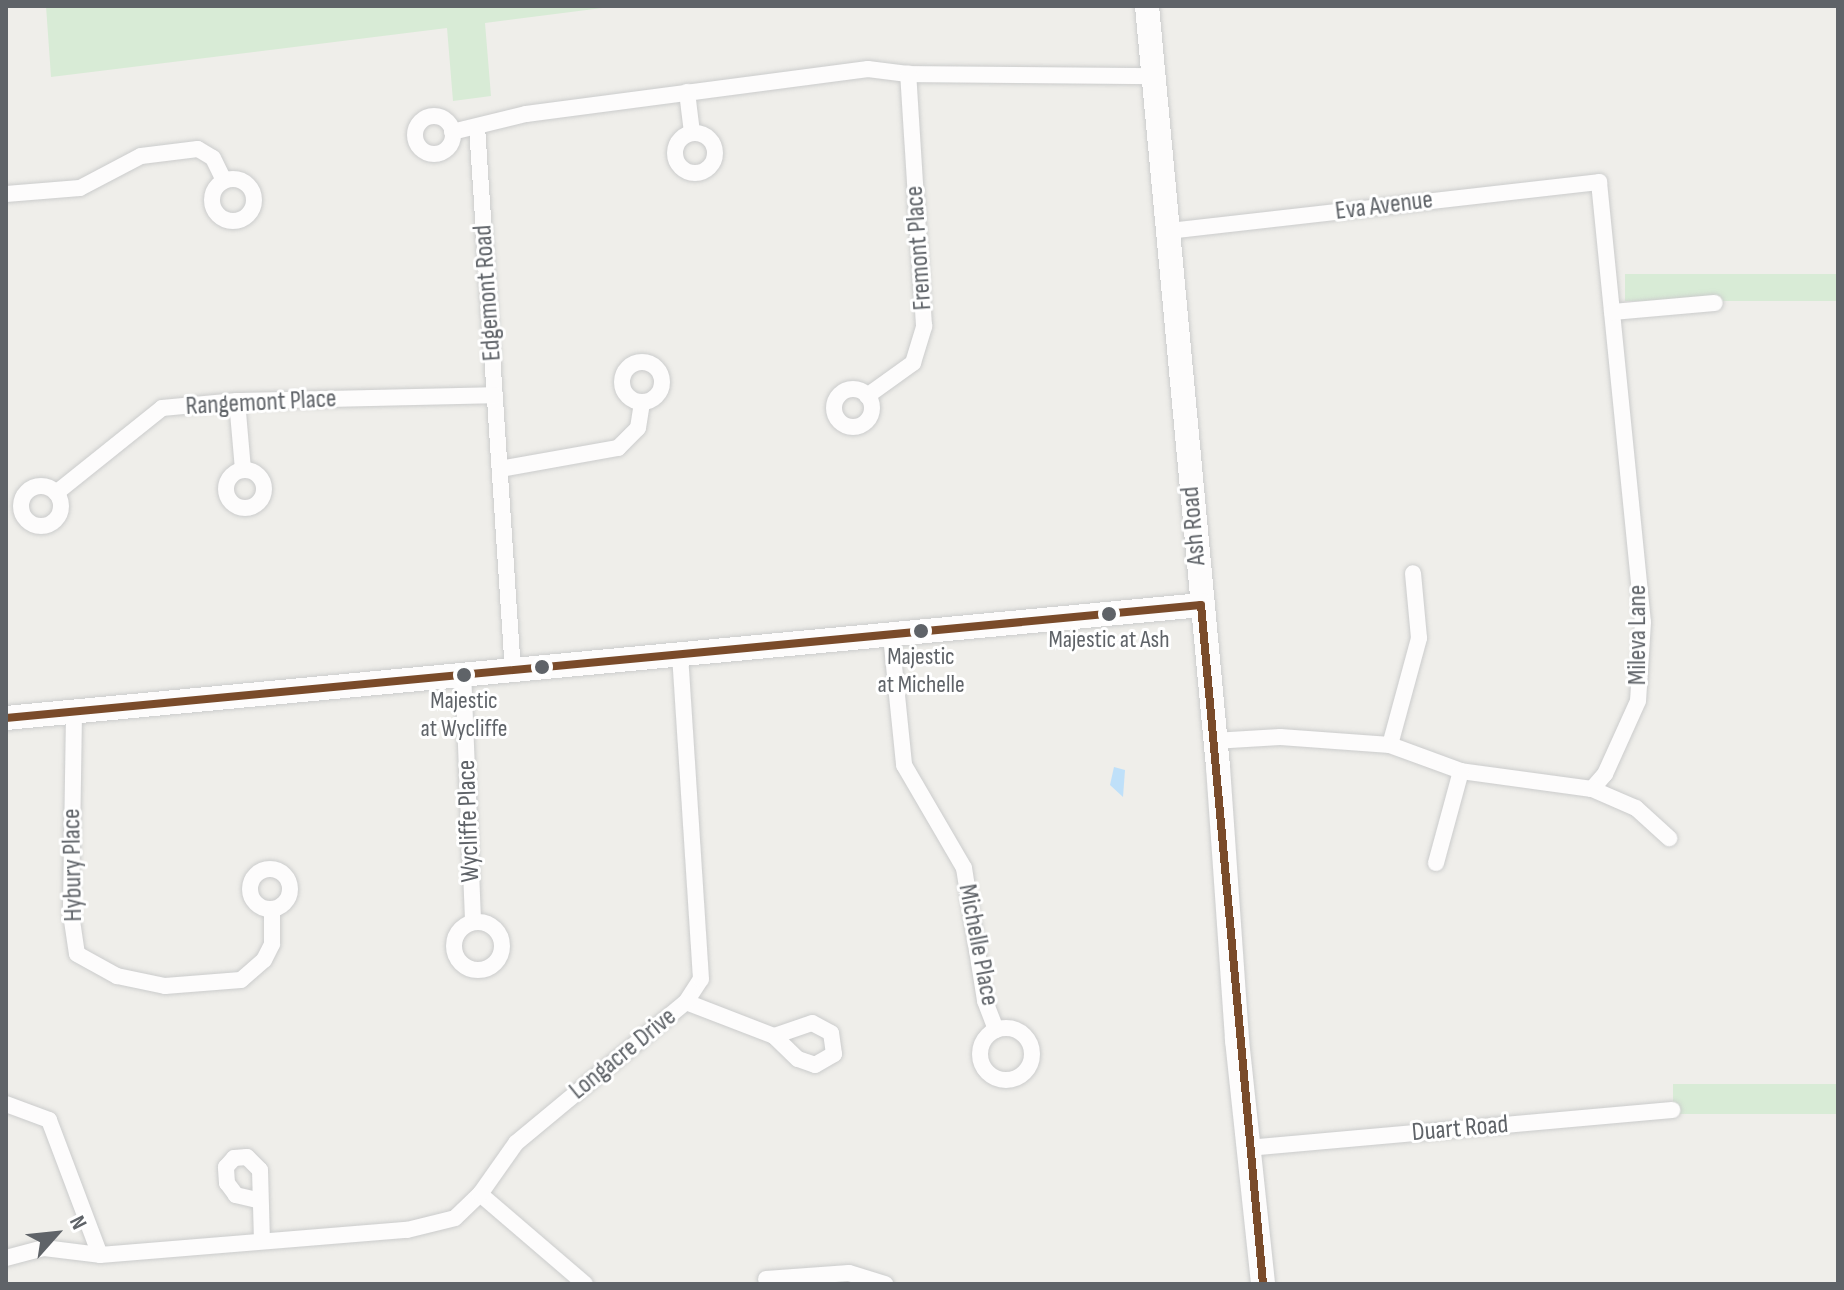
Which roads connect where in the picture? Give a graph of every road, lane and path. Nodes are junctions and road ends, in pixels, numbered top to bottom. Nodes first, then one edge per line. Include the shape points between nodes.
1 (1147, 6) edge
2 (908, 74) junction
3 (1153, 76) junction
4 (687, 92) junction
5 (477, 127) junction
6 (452, 132) dead end
7 (692, 133) dead end
8 (224, 181) dead end
9 (1599, 182) joint
10 (6, 194) edge
11 (1169, 231) junction
12 (1715, 303) dead end
13 (1612, 312) junction
14 (495, 395) junction
15 (867, 396) dead end
16 (237, 401) junction
17 (642, 403) dead end
18 (500, 469) junction
19 (243, 470) dead end
20 (56, 493) dead end
21 (1413, 573) dead end
22 (1201, 605) junction
23 (891, 636) junction
24 (680, 657) junction
25 (463, 671) junction
26 (513, 672) junction
27 (74, 714) junction
28 (6, 718) edge
29 (1213, 741) junction
30 (1390, 745) junction
31 (1461, 771) junction
32 (1592, 789) junction
33 (1669, 838) dead end
34 (1436, 863) dead end
35 (272, 909) dead end
36 (473, 922) dead end
37 (686, 1002) junction
38 (996, 1030) dead end
39 (774, 1036) dead end
40 (6, 1104) edge
41 (1672, 1110) dead end
42 (1247, 1148) junction
43 (480, 1194) junction
44 (257, 1200) dead end
45 (262, 1241) junction
46 (100, 1255) junction
47 (6, 1258) edge
48 (766, 1279) dead end
49 (585, 1284) edge
50 (885, 1284) edge
51 (1263, 1284) edge

1 - 3 main road, Ash Road
2 - 3 street
2 - 4 street via 868,69
2 - 15 street, Fremont Place via 924,326 913,363
3 - 11 main road, Ash Road
4 - 5 street via 526,114
4 - 7 street
5 - 6 street
5 - 14 street, Edgemont Road
8 - 10 street via 213,158 198,149 141,156 80,188
9 - 11 street, Eva Avenue
9 - 13 street, Mileva Lane
11 - 22 main road, Ash Road
12 - 13 street
13 - 32 street, Mileva Lane via 1643,622 1638,701 1605,774
14 - 16 street, Rangemont Place
14 - 18 street, Edgemont Road
16 - 19 street
16 - 20 street, Rangemont Place via 162,408
17 - 18 street via 638,428 618,448
18 - 26 street, Edgemont Road
21 - 30 street via 1419,638
22 - 23 main road
22 - 29 main road, Ash Road
23 - 24 main road
23 - 38 street, Michelle Place via 904,765 964,868 985,1001
24 - 26 main road
24 - 37 street, Longacre Drive via 701,979
25 - 26 main road
25 - 27 main road
25 - 36 street, Wycliffe Place
27 - 28 main road
27 - 35 street, Hybury Place via 71,914 77,954 117,976 165,986 241,980 264,960 272,944
29 - 30 street via 1280,737
29 - 42 main road, Ash Road
30 - 31 street
31 - 32 street
31 - 34 street
32 - 33 street via 1636,808
37 - 39 street
37 - 43 street, Longacre Drive via 516,1143
40 - 46 street via 49,1120
41 - 42 street, Duart Road
42 - 51 main road, Ash Road
43 - 45 street, Longacre Drive via 455,1218 407,1230
43 - 49 street
44 - 45 street
45 - 46 street, Longacre Drive
46 - 47 street, Longacre Drive via 44,1248
48 - 50 street via 849,1273

